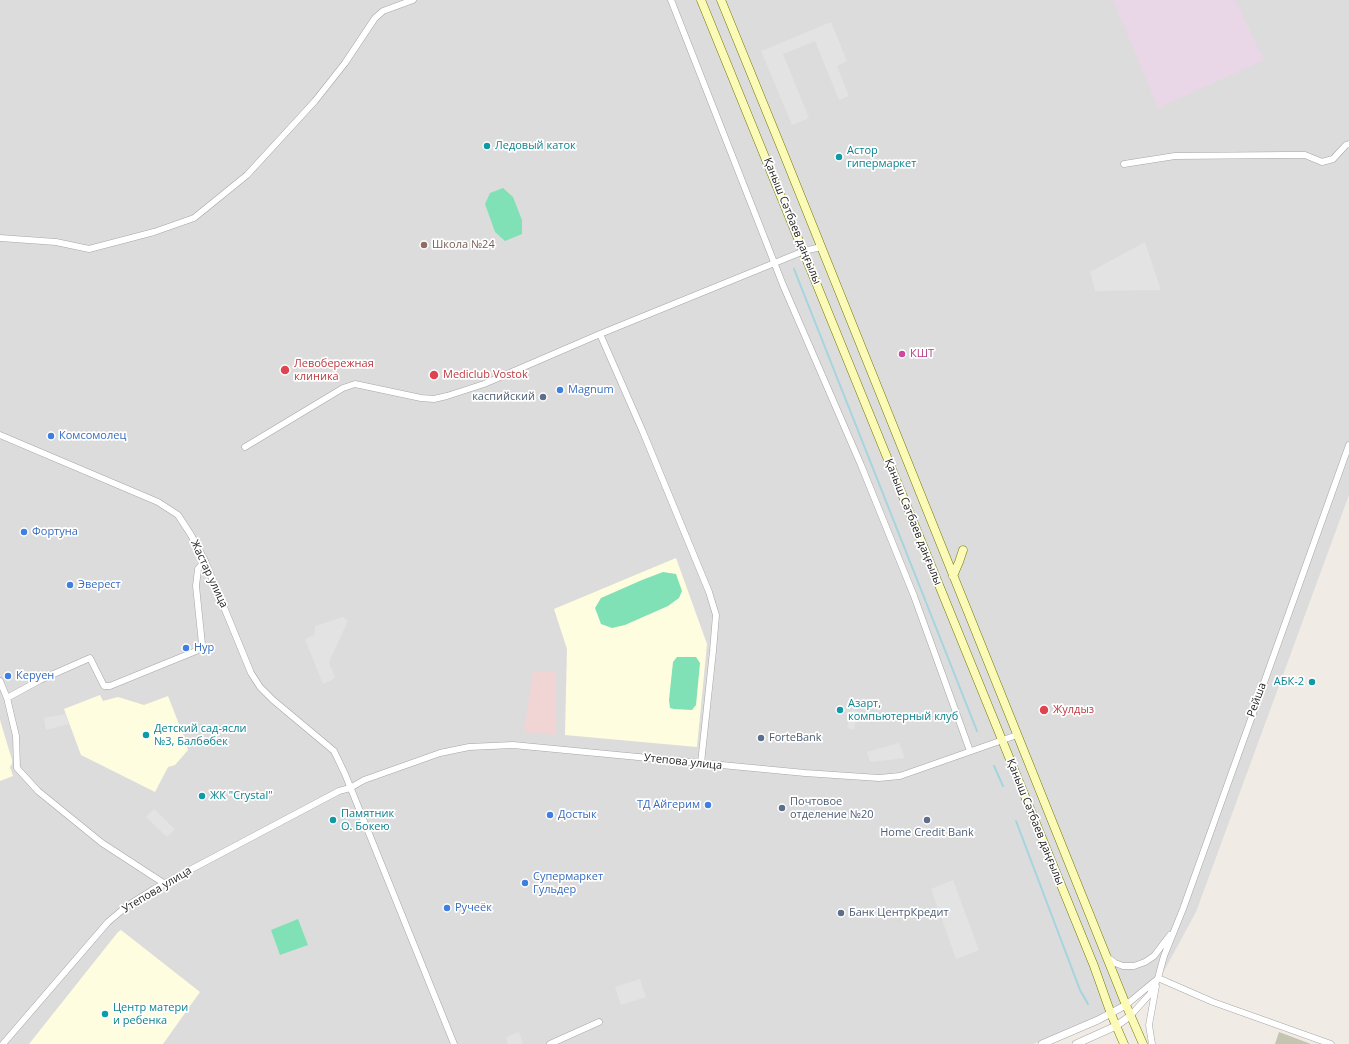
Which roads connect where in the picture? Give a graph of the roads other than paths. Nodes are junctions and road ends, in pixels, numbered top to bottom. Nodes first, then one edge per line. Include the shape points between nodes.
1 (412, 0) edge
2 (671, 0) edge
3 (702, 0) edge
4 (721, 0) edge
5 (1349, 144) edge
6 (1124, 164) dead end
7 (0, 238) edge
8 (821, 247) junction
9 (804, 251) junction
10 (774, 264) junction
11 (600, 334) junction
12 (0, 435) edge
13 (1349, 445) edge
14 (246, 447) dead end
15 (963, 550) dead end
16 (205, 561) junction
17 (953, 576) junction
18 (0, 681) edge
19 (7, 698) junction
20 (1017, 735) junction
21 (1001, 740) junction
22 (970, 751) junction
23 (701, 763) junction
24 (350, 788) junction
25 (165, 884) junction
26 (1175, 929) junction
27 (1106, 956) junction
28 (1158, 978) junction
29 (1126, 1005) junction
30 (1111, 1014) junction
31 (1130, 1016) junction
32 (599, 1022) dead end
33 (1116, 1026) junction
34 (3, 1044) edge
35 (454, 1044) edge
36 (550, 1044) edge
37 (1042, 1044) edge
38 (1076, 1044) edge
39 (1124, 1044) edge
40 (1143, 1044) edge
41 (1152, 1044) edge
42 (1331, 1044) edge

1 - 7 street via 383,11 375,18 315,102 247,175 194,218 154,232 89,249 56,242
2 - 10 street
3 - 9 main road, Қаныш Сәтбаев даңғылы
4 - 8 main road, Қаныш Сәтбаев даңғылы
5 - 6 street via 1333,159 1322,162 1305,155 1175,156
8 - 9 street
8 - 17 main road, Қаныш Сәтбаев даңғылы
9 - 10 street
9 - 21 main road, Қаныш Сәтбаев даңғылы
10 - 11 street
10 - 22 street via 861,465 914,596
11 - 14 street via 484,384 440,398 421,398 354,384 343,388
11 - 23 street via 709,592 716,615
12 - 16 street, Жастар улица via 158,502 178,515
13 - 26 street, Рейша
15 - 17 main road
16 - 19 street via 198,569 196,586 202,644 196,651 110,686 104,686 90,658
16 - 24 street, Жастар улица via 260,687 334,751
17 - 20 main road, Қаныш Сәтбаев даңғылы
18 - 19 street
19 - 25 street via 16,736 17,768 38,791 102,843
20 - 21 street, Утепова улица
20 - 27 main road, Қаныш Сәтбаев даңғылы
21 - 22 street, Утепова улица
21 - 30 main road, Қаныш Сәтбаев даңғылы
22 - 23 street, Утепова улица via 900,776 879,778 805,774
23 - 24 street, Утепова улица via 513,745 469,747 429,757 364,780
24 - 25 street, Утепова улица via 339,791
24 - 35 street
25 - 34 street, Утепова улица via 127,906 108,922
26 - 27 street via 1154,956 1145,962 1123,966
26 - 28 street, Рейша
27 - 29 main road, Қаныш Сәтбаев даңғылы
28 - 29 street
28 - 31 street via 1150,994
28 - 41 street via 1149,1025
28 - 42 street via 1213,1002
29 - 30 street
29 - 31 main road, Қаныш Сәтбаев даңғылы
30 - 33 main road, Қаныш Сәтбаев даңғылы
30 - 37 street
31 - 33 street
31 - 40 main road, Қаныш Сәтбаев даңғылы
32 - 36 street
33 - 38 street
33 - 39 main road, Қаныш Сәтбаев даңғылы

